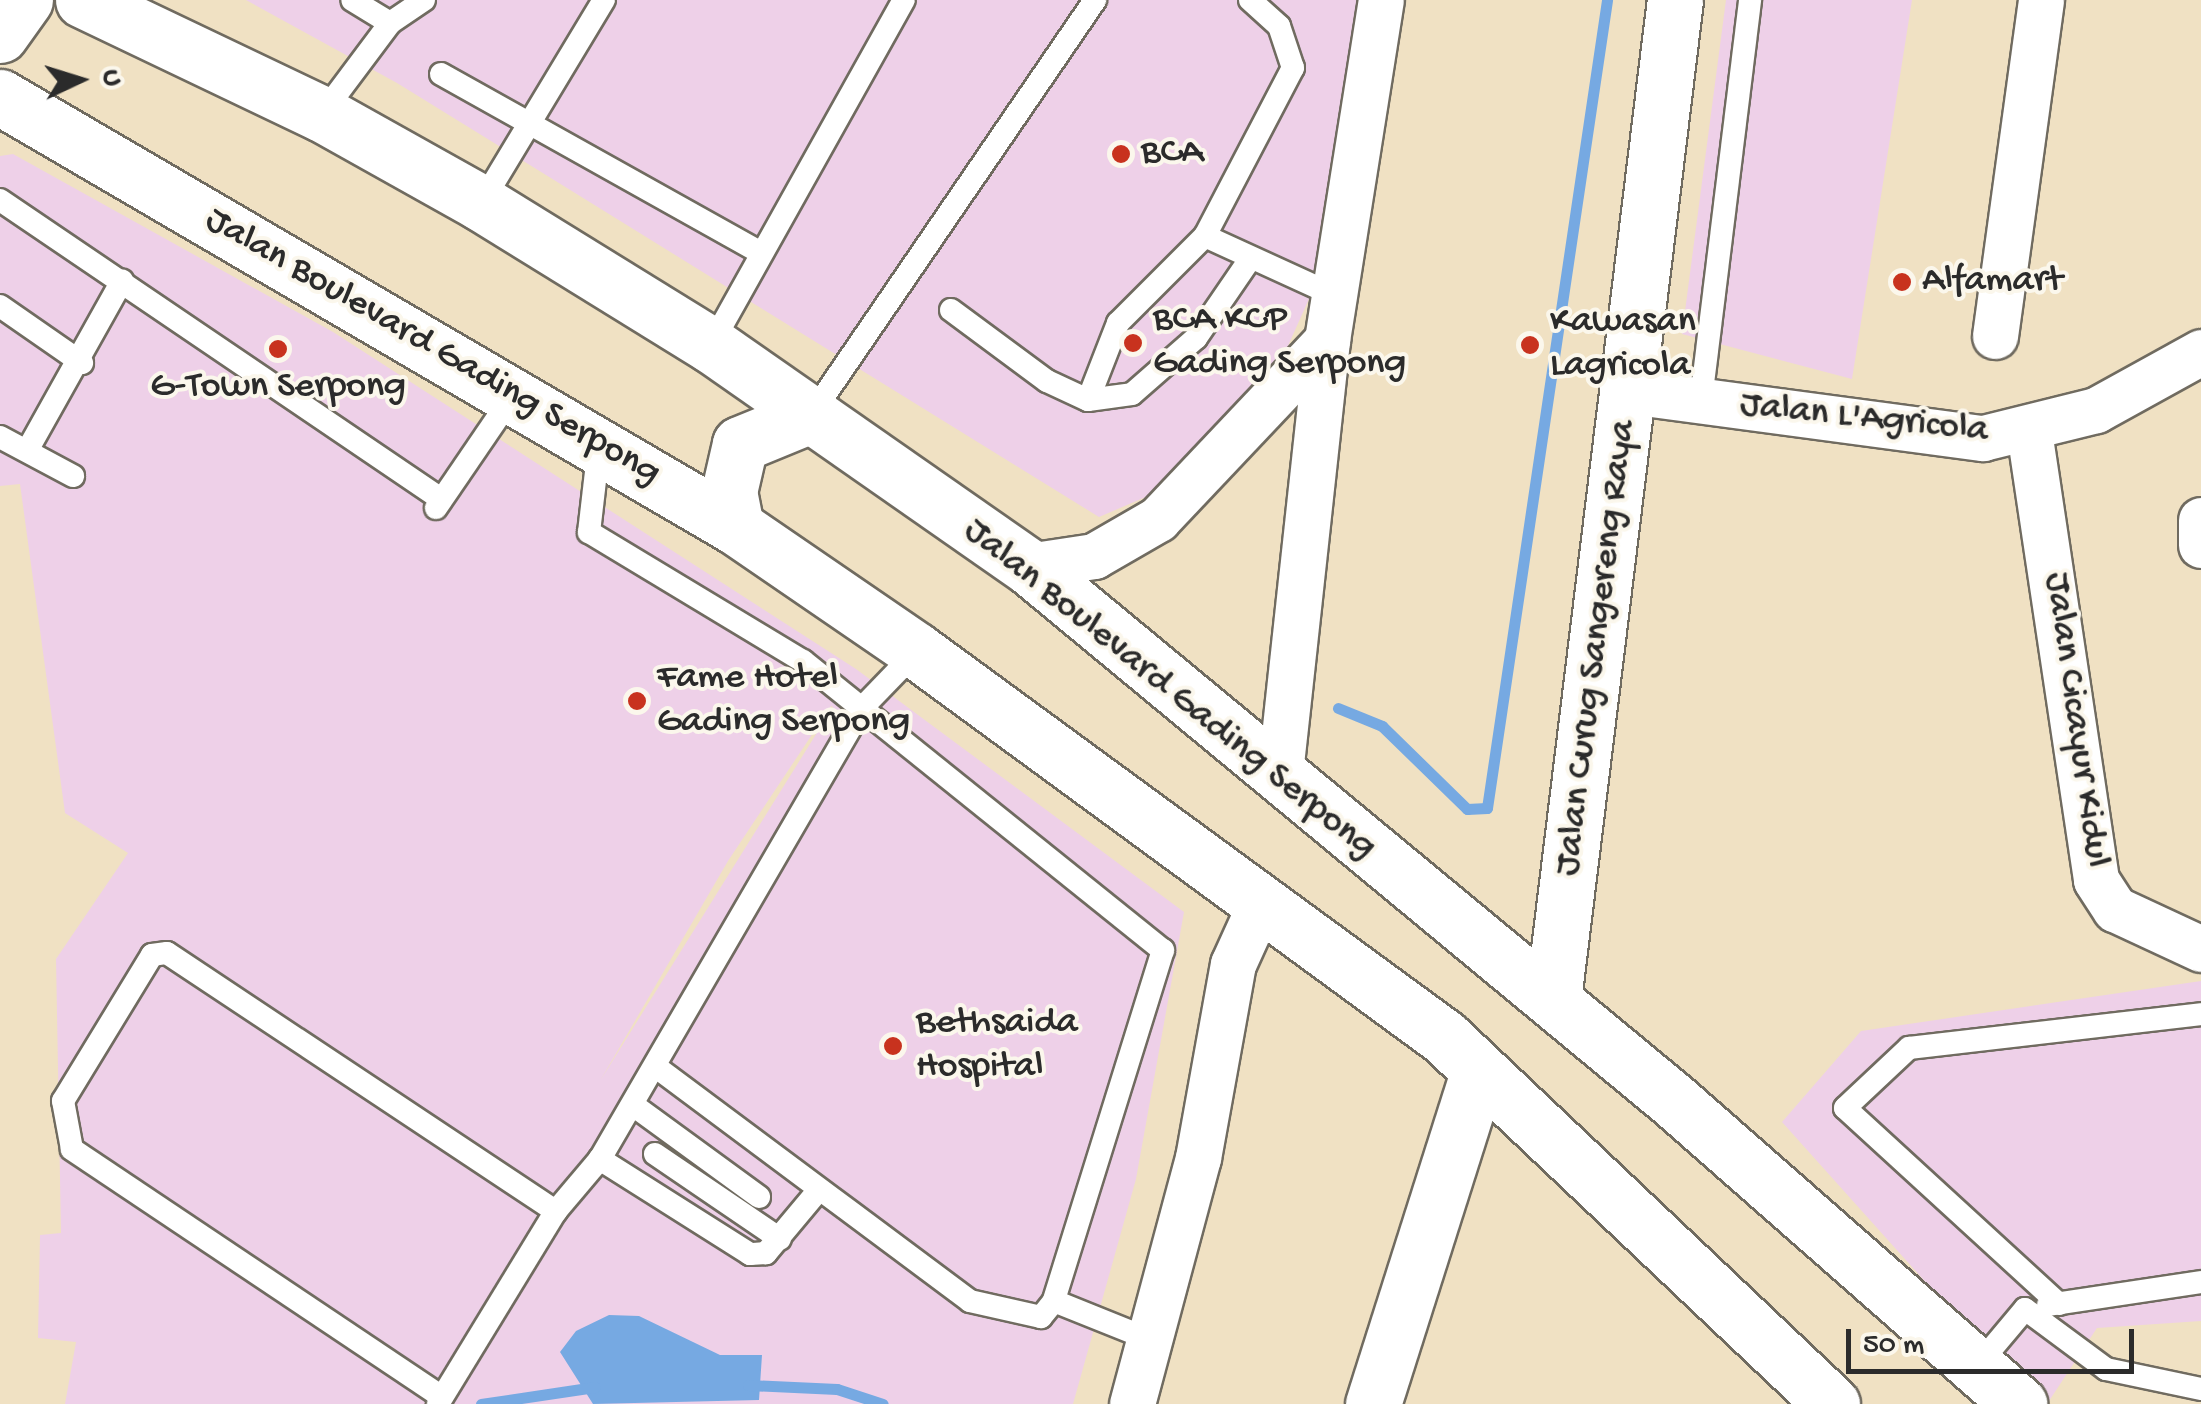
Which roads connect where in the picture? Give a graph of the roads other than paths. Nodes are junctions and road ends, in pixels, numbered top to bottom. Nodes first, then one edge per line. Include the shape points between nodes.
1 (25, 0) edge
2 (83, 0) edge
3 (352, 0) edge
4 (424, 0) edge
5 (604, 0) edge
6 (904, 0) edge
7 (1095, 0) edge
8 (1250, 0) edge
9 (1382, 0) edge
10 (1675, 0) edge
11 (1750, 0) edge
12 (2041, 0) edge
13 (390, 23) junction
14 (0, 35) edge
15 (441, 74) dead end
16 (0, 97) edge
17 (322, 114) junction
18 (529, 126) junction
19 (0, 200) edge
20 (481, 203) junction
21 (1205, 236) junction
22 (759, 252) junction
23 (1250, 258) junction
24 (122, 281) junction
25 (1336, 296) junction
26 (0, 306) edge
27 (950, 310) dead end
28 (1995, 336) dead end
29 (1327, 340) junction
30 (711, 345) junction
31 (2201, 352) edge
32 (82, 363) junction
33 (1629, 391) junction
34 (513, 395) junction
35 (1088, 400) junction
36 (1701, 400) junction
37 (811, 415) junction
38 (2029, 431) junction
39 (0, 437) edge
40 (600, 445) junction
41 (28, 449) junction
42 (74, 476) dead end
43 (2201, 520) edge
44 (736, 526) junction
45 (2201, 545) edge
46 (1028, 566) junction
47 (917, 651) junction
48 (862, 708) junction
49 (1280, 774) junction
50 (1262, 900) junction
51 (2201, 949) edge
52 (1553, 998) junction
53 (2201, 1014) edge
54 (1461, 1055) junction
55 (656, 1067) junction
56 (633, 1105) junction
57 (656, 1154) dead end
58 (600, 1159) junction
59 (817, 1192) junction
60 (759, 1197) dead end
61 (556, 1211) junction
62 (780, 1240) junction
63 (2201, 1282) edge
64 (1054, 1301) junction
65 (2059, 1304) junction
66 (2025, 1309) junction
67 (1151, 1340) junction
68 (1978, 1365) junction
69 (2201, 1389) edge
70 (439, 1400) edge
71 (1132, 1404) edge
72 (1373, 1404) edge
73 (1832, 1404) edge
74 (2019, 1404) edge

1 - 14 main road
2 - 17 main road, Jalan Boulevard Gading Serpong
3 - 13 lane
4 - 13 lane
5 - 18 lane
6 - 22 lane
7 - 37 lane
8 - 21 lane via 1278,26 1293,68
9 - 25 street
10 - 33 main road, Jalan Curug Sangereng Raya
11 - 36 lane
12 - 28 street
13 - 17 lane
15 - 18 lane
16 - 34 main road, Jalan Boulevard Gading Serpong
17 - 20 main road, Jalan Boulevard Gading Serpong
18 - 20 lane
18 - 22 lane
19 - 24 lane
20 - 30 main road, Jalan Boulevard Gading Serpong
21 - 23 lane
21 - 35 lane via 1118,323
22 - 30 lane
23 - 25 lane
23 - 35 lane via 1167,367 1132,394
24 - 32 lane
24 - 34 lane via 438,503
25 - 29 street
26 - 32 lane
27 - 35 lane
29 - 46 street via 1158,519 1094,556
29 - 49 street
30 - 37 main road, Jalan Boulevard Gading Serpong
31 - 38 street, Jalan L'Agricola via 2096,410
32 - 41 lane
33 - 36 street, Jalan L'Agricola
33 - 52 main road, Jalan Curug Sangereng Raya
34 - 40 main road, Jalan Boulevard Gading Serpong
36 - 38 street, Jalan L'Agricola via 1982,438
37 - 44 main road via 740,444 729,492
37 - 46 main road, Jalan Boulevard Gading Serpong
38 - 51 street, Jalan Cicayur Kidul via 2096,880 2128,918
39 - 41 lane
40 - 44 main road, Jalan Boulevard Gading Serpong
40 - 48 lane via 589,532 644,557
41 - 42 lane
43 - 45 street
44 - 47 main road, Jalan Boulevard Gading Serpong
46 - 49 main road, Jalan Boulevard Gading Serpong
47 - 48 lane
47 - 50 main road, Jalan Boulevard Gading Serpong
48 - 55 lane
48 - 64 lane via 1163,950
49 - 52 main road, Jalan Boulevard Gading Serpong via 1363,849
50 - 54 main road, Jalan Boulevard Gading Serpong
50 - 67 street via 1232,964 1198,1158
52 - 68 main road, Jalan Boulevard Gading Serpong
53 - 65 lane via 1909,1048 1845,1108
54 - 72 main road
54 - 73 main road, Jalan Boulevard Gading Serpong
55 - 56 lane
55 - 59 lane
56 - 58 lane
56 - 60 lane
57 - 62 lane
58 - 61 lane
58 - 62 lane via 741,1252 766,1253
59 - 62 lane
59 - 64 lane via 970,1301 1041,1317
61 - 70 lane
61 - 70 lane via 167,953 152,955 63,1101 72,1149
63 - 65 lane
64 - 67 lane
65 - 66 lane
66 - 68 lane
66 - 69 lane via 2106,1368
67 - 71 street
68 - 74 main road, Jalan Boulevard Gading Serpong

